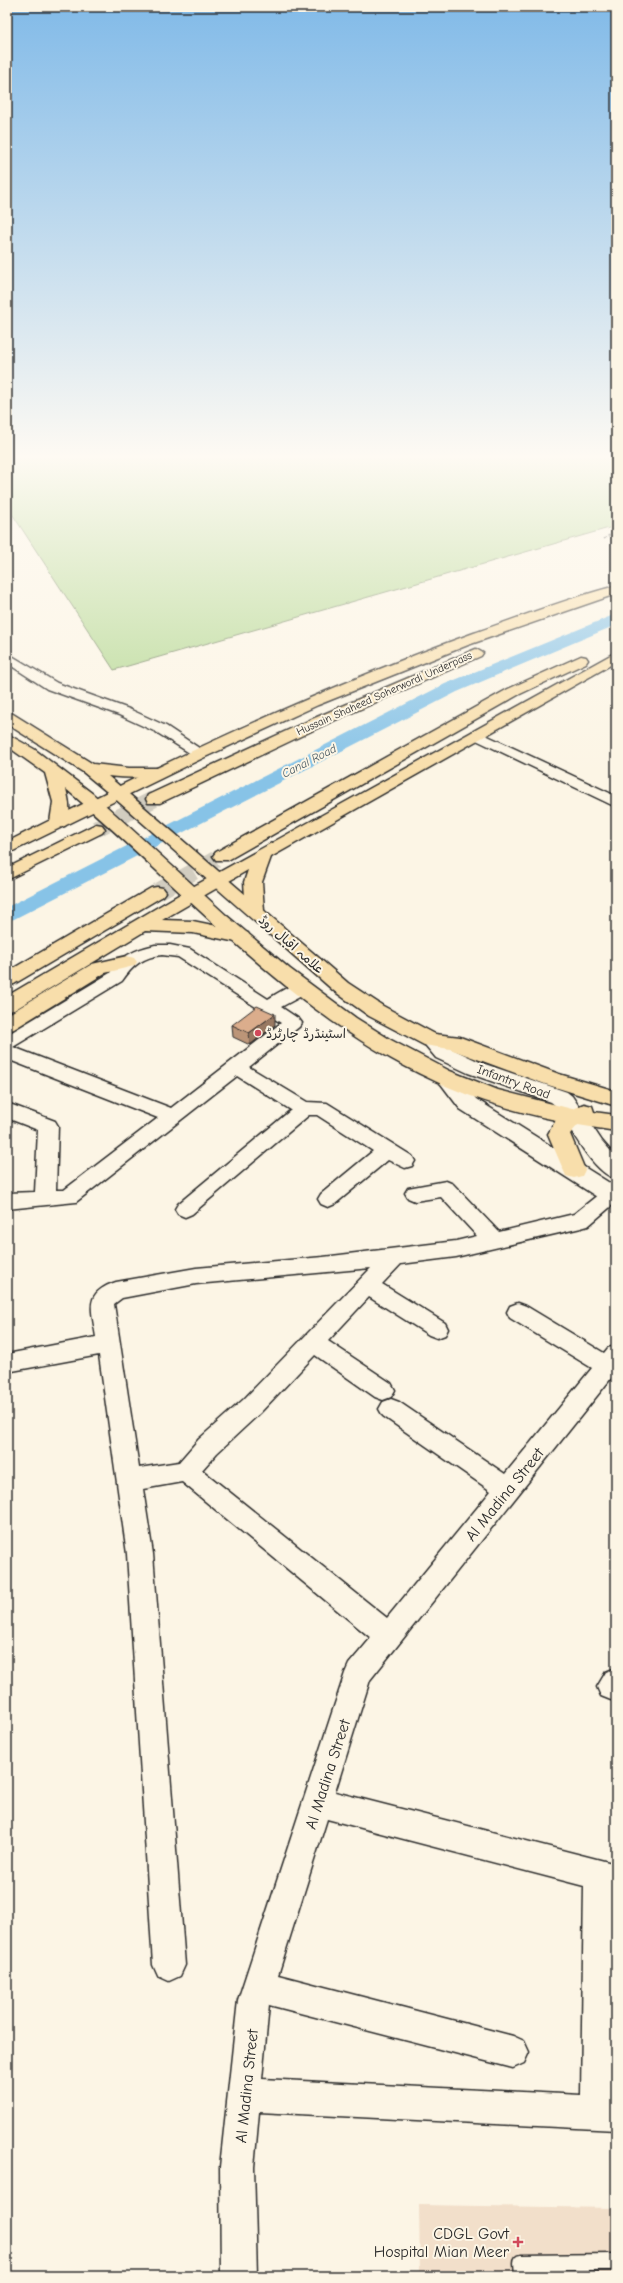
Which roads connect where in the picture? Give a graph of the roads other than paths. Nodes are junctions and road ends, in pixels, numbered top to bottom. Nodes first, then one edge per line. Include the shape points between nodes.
1 (616, 590) edge
2 (616, 593) edge
3 (616, 644) edge
4 (616, 656) edge
5 (8, 660) edge
6 (7, 717) edge
7 (477, 735) junction
8 (7, 739) edge
9 (201, 754) junction
10 (89, 769) junction
11 (53, 770) junction
12 (163, 771) junction
13 (118, 792) junction
14 (154, 798) tunnel mouth
15 (616, 802) edge
16 (95, 804) junction
17 (59, 822) junction
18 (96, 828) tunnel mouth
19 (7, 849) edge
20 (263, 855) junction
21 (222, 856) tunnel mouth
22 (7, 875) edge
23 (218, 881) junction
24 (157, 892) tunnel mouth
25 (193, 894) junction
26 (255, 911) junction
27 (140, 925) junction
28 (241, 937) junction
29 (127, 962) junction
30 (7, 980) edge
31 (303, 988) junction
32 (7, 1005) edge
33 (266, 1007) junction
34 (7, 1024) edge
35 (431, 1040) junction
36 (7, 1043) edge
37 (7, 1052) edge
38 (236, 1068) junction
39 (449, 1080) junction
40 (613, 1098) edge
41 (304, 1109) junction
42 (7, 1110) edge
43 (173, 1116) junction
44 (574, 1116) junction
45 (616, 1123) edge
46 (387, 1150) junction
47 (405, 1161) dead end
48 (574, 1170) junction
49 (616, 1171) edge
50 (415, 1193) dead end
51 (613, 1197) edge
52 (45, 1198) junction
53 (328, 1199) dead end
54 (7, 1201) edge
55 (185, 1209) dead end
56 (494, 1241) junction
57 (394, 1257) junction
58 (367, 1285) junction
59 (518, 1312) dead end
60 (437, 1329) dead end
61 (314, 1343) junction
62 (108, 1344) junction
63 (612, 1361) edge
64 (7, 1363) edge
65 (186, 1471) junction
66 (128, 1481) junction
67 (507, 1490) junction
68 (389, 1636) junction
69 (318, 1802) junction
70 (607, 1877) edge
71 (169, 1965) dead end
72 (259, 1986) junction
73 (513, 2052) dead end
74 (245, 2095) junction
75 (607, 2112) edge
76 (616, 2262) edge
77 (239, 2276) edge
78 (523, 2276) edge

1 - 9 main road via 538,615 430,655 314,702
2 - 14 main road, Hussain Shaheed Soherwordi Underpass via 316,723
3 - 21 main road via 513,692
4 - 7 main road
5 - 9 street via 52,686 124,712 161,729
6 - 10 main road, علامہ اقبال روڈ
7 - 15 street
7 - 20 main road
8 - 11 main road
9 - 12 main road
10 - 12 main road via 129,773
10 - 13 main road, علامہ اقبال روڈ
11 - 16 main road
11 - 17 main road via 61,802
12 - 13 main road
13 - 16 main road
13 - 23 main road, علامہ اقبال روڈ
16 - 17 main road
16 - 25 main road, علامہ اقبال روڈ
17 - 19 main road
18 - 22 main road
20 - 23 main road
20 - 26 main road via 253,882
23 - 25 main road
23 - 26 main road, علامہ اقبال روڈ
24 - 30 main road
25 - 27 main road
25 - 28 main road, علامہ اقبال روڈ
26 - 35 main road, علامہ اقبال روڈ via 341,987 376,1011
27 - 28 main road via 193,927
27 - 32 main road
28 - 31 main road, علامہ اقبال روڈ
29 - 33 street via 145,953 172,949 184,953
29 - 34 main road via 99,968
29 - 36 street via 116,977
31 - 33 street
31 - 39 main road, علامہ اقبال روڈ via 356,1028 418,1065
33 - 38 street via 293,1023
35 - 40 main road, علامہ اقبال روڈ via 453,1042 552,1079
35 - 44 main road, Infantry Road via 443,1053 469,1065 559,1097
37 - 43 street
38 - 41 street
38 - 43 street
39 - 44 main road, علامہ اقبال روڈ via 514,1102
39 - 48 main road via 468,1104
40 - 44 main road
41 - 46 street via 320,1108
41 - 55 street
42 - 52 street via 48,1126
43 - 52 street via 69,1197
44 - 45 main road, علامہ اقبال روڈ
44 - 48 main road via 560,1128 559,1134
44 - 49 main road, Infantry Road via 594,1148
46 - 47 street
46 - 53 street
48 - 51 main road
50 - 56 street via 446,1189
51 - 56 street via 581,1220
52 - 54 street
56 - 57 street
57 - 58 street
57 - 62 street via 196,1276 116,1291 102,1301
58 - 60 street
58 - 61 street
59 - 63 street
61 - 65 street via 208,1446
61 - 67 street
62 - 64 street
62 - 66 street
63 - 67 street, Al Madina Street
65 - 66 street
65 - 68 street
66 - 71 street via 140,1554
67 - 68 street, Al Madina Street
68 - 69 street, Al Madina Street via 359,1673
69 - 70 street
69 - 72 street, Al Madina Street
70 - 75 street
72 - 73 street
72 - 74 street, Al Madina Street via 254,2000
74 - 75 street
74 - 77 street, Al Madina Street via 237,2167
76 - 78 lane via 522,2263

